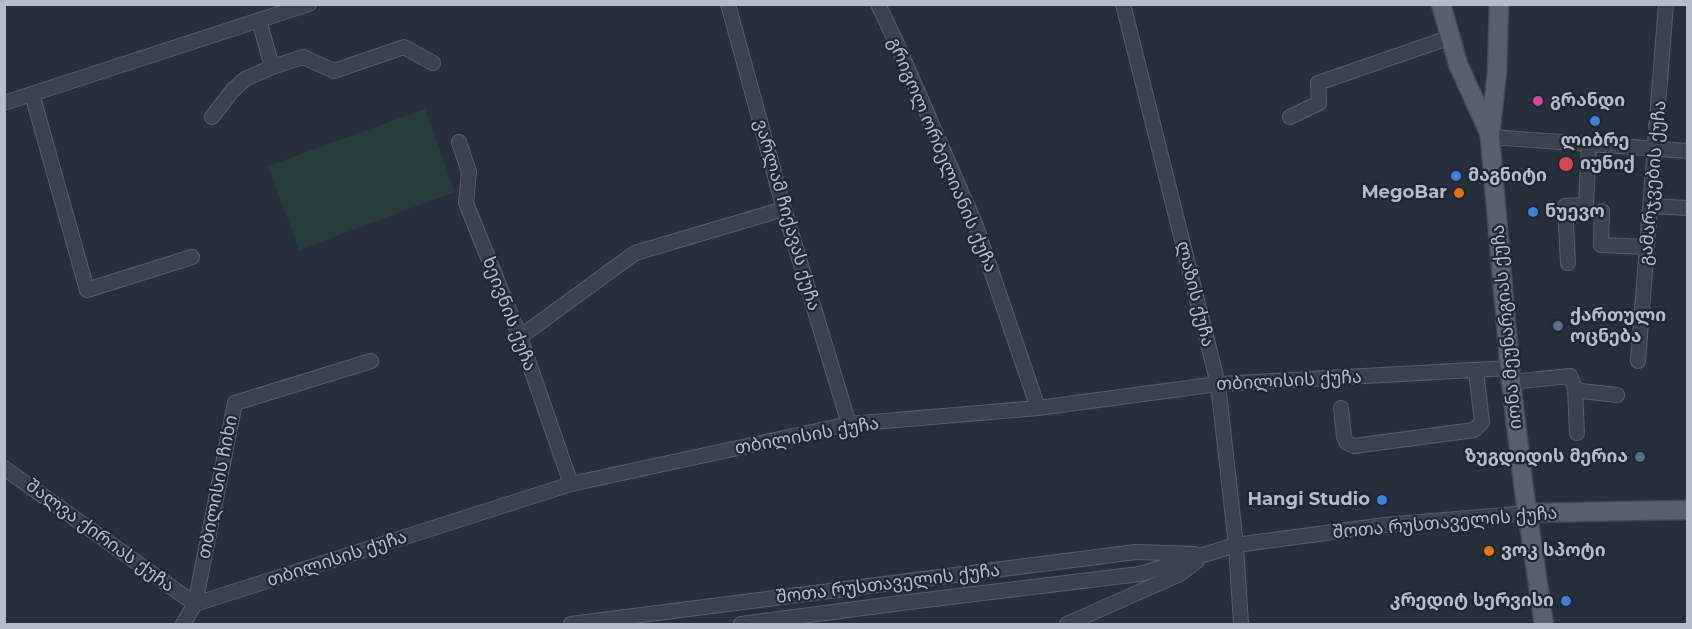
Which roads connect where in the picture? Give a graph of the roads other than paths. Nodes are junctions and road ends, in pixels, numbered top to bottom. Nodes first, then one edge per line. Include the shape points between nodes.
1 (309, 4) edge
2 (728, 4) edge
3 (878, 4) edge
4 (1123, 4) edge
5 (1441, 4) edge
6 (1499, 4) edge
7 (1666, 4) edge
8 (259, 20) junction
9 (1450, 38) junction
10 (433, 63) dead end
11 (272, 67) junction
12 (32, 94) junction
13 (4, 103) edge
14 (212, 117) dead end
15 (1290, 117) dead end
16 (1490, 136) junction
17 (459, 142) dead end
18 (1589, 145) junction
19 (1656, 150) junction
20 (1688, 152) edge
21 (1651, 206) junction
22 (1688, 208) edge
23 (784, 209) junction
24 (1602, 211) dead end
25 (1647, 247) junction
26 (192, 257) dead end
27 (1568, 263) dead end
28 (520, 337) junction
29 (371, 361) dead end
30 (1638, 361) dead end
31 (1476, 371) junction
32 (1511, 375) junction
33 (1218, 384) junction
34 (1575, 388) junction
35 (1617, 395) dead end
36 (1038, 408) junction
37 (1341, 408) dead end
38 (849, 424) junction
39 (1577, 433) dead end
40 (4, 468) edge
41 (571, 484) junction
42 (1688, 510) edge
43 (1528, 513) junction
44 (1236, 545) junction
45 (1206, 555) junction
46 (195, 604) junction
47 (183, 624) edge
48 (571, 624) edge
49 (741, 624) edge
50 (1067, 624) edge
51 (1241, 624) edge
52 (1544, 624) edge

1 - 8 street
2 - 23 street, ვარლამ ჩიქავას ქუჩა
3 - 36 street, გრიგოლ ორბელიანის ქუჩა via 976,226
4 - 33 street, ლაზის ქუჩა
5 - 9 main road
6 - 16 main road
7 - 19 street, გამარჯვების ქუჩა
8 - 11 street
8 - 12 street
9 - 15 street via 1318,83 1319,103
9 - 16 main road
10 - 11 street via 404,47 334,71 303,57
11 - 14 street via 245,79
12 - 13 street
12 - 26 street via 87,290
16 - 18 street
16 - 32 main road, იონა მეუნარგიას ქუჩა
17 - 28 street, ხეივნის ქუჩა via 469,172 466,203
18 - 19 street
18 - 27 street via 1587,205 1565,206
19 - 20 street
19 - 21 street, გამარჯვების ქუჩა
21 - 22 street
21 - 25 street, გამარჯვების ქუჩა
23 - 28 street via 635,253
23 - 38 street, ვარლამ ჩიქავას ქუჩა
24 - 25 street via 1601,245
25 - 30 street, გამარჯვების ქუჩა
28 - 41 street, ხეივნის ქუჩა
29 - 46 street, თბილისის ჩიხი via 235,403
31 - 32 street, თბილისის ქუჩა
31 - 33 street, თბილისის ქუჩა
31 - 37 street via 1482,422 1474,430 1354,446 1344,437
32 - 34 street, თბილისის ქუჩა via 1570,376
32 - 43 main road, იონა მეუნარგიას ქუჩა
33 - 36 street, თბილისის ქუჩა
33 - 44 street, ლაზის ქუჩა
34 - 35 street
34 - 39 street
36 - 38 street, თბილისის ქუჩა
38 - 41 street, თბილისის ქუჩა
40 - 46 street, შალვა ქირიას ქუჩა
41 - 46 street, თბილისის ქუჩა
42 - 43 main road, შოთა რუსთაველის ქუჩა
43 - 44 street, შოთა რუსთაველის ქუჩა via 1385,525
43 - 52 main road, იონა მეუნარგიას ქუჩა
44 - 45 street, შოთა რუსთაველის ქუჩა
44 - 51 street, ლაზის ქუჩა
45 - 48 street, შოთა რუსთაველის ქუჩა via 1136,552
45 - 49 street, შოთა რუსთაველის ქუჩა via 1140,574
45 - 50 street via 1180,574
46 - 47 street

